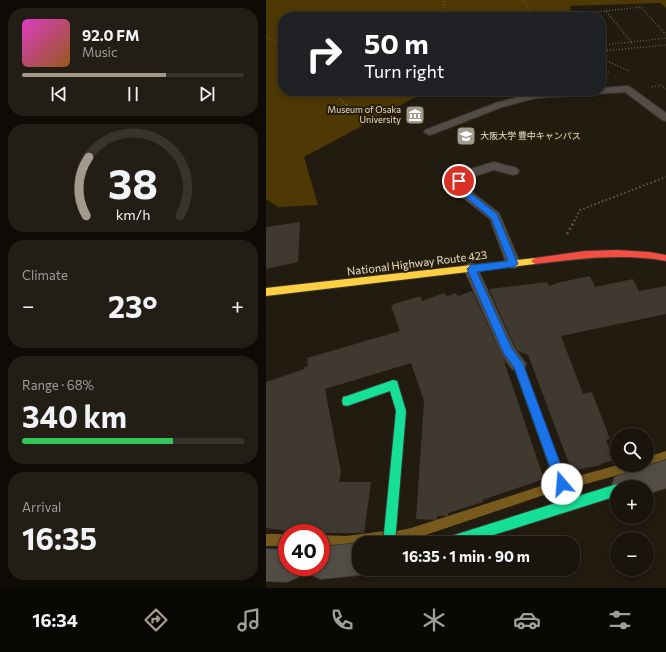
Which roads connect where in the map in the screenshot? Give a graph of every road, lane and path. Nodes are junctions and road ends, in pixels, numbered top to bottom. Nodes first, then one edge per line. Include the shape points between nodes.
1 (445, 0) edge
2 (522, 0) edge
3 (606, 11) junction
4 (443, 12) edge
5 (532, 12) edge
6 (595, 12) edge
7 (666, 35) edge
8 (266, 37) edge
9 (666, 38) edge
10 (278, 42) edge
11 (631, 42) junction
12 (606, 44) edge
13 (666, 45) edge
14 (606, 51) edge
15 (606, 91) edge
16 (338, 96) edge
17 (532, 96) edge
18 (666, 118) edge
19 (364, 120) dead end
20 (429, 132) dead end
21 (513, 171) dead end
22 (666, 177) edge
23 (566, 236) dead end
24 (666, 258) edge
25 (513, 264) junction
26 (471, 269) junction
27 (266, 292) edge
28 (518, 364) joint
29 (347, 401) dead end
30 (666, 474) edge
31 (647, 480) edge
32 (610, 492) edge
33 (567, 501) junction
34 (390, 536) edge
35 (468, 536) edge
36 (352, 560) edge
37 (330, 562) edge
38 (266, 565) edge
39 (278, 566) edge

1 - 4 path
2 - 5 path
3 - 6 path
3 - 7 path via 641,7
3 - 11 path
8 - 10 path
9 - 11 path
11 - 12 path
13 - 14 path
15 - 18 lane via 627,89
16 - 19 path
17 - 20 lane via 499,105
21 - 25 lane via 494,166 462,176 459,181 465,193 495,216
22 - 23 path via 580,210
24 - 25 main road, National Highway Route 423 via 648,254 602,252
25 - 26 main road, National Highway Route 423
26 - 27 main road, National Highway Route 423
26 - 28 lane via 508,351
28 - 33 main road
29 - 34 main road via 393,385 401,411
30 - 31 street
32 - 33 main road
33 - 35 main road
36 - 37 street
38 - 39 street

